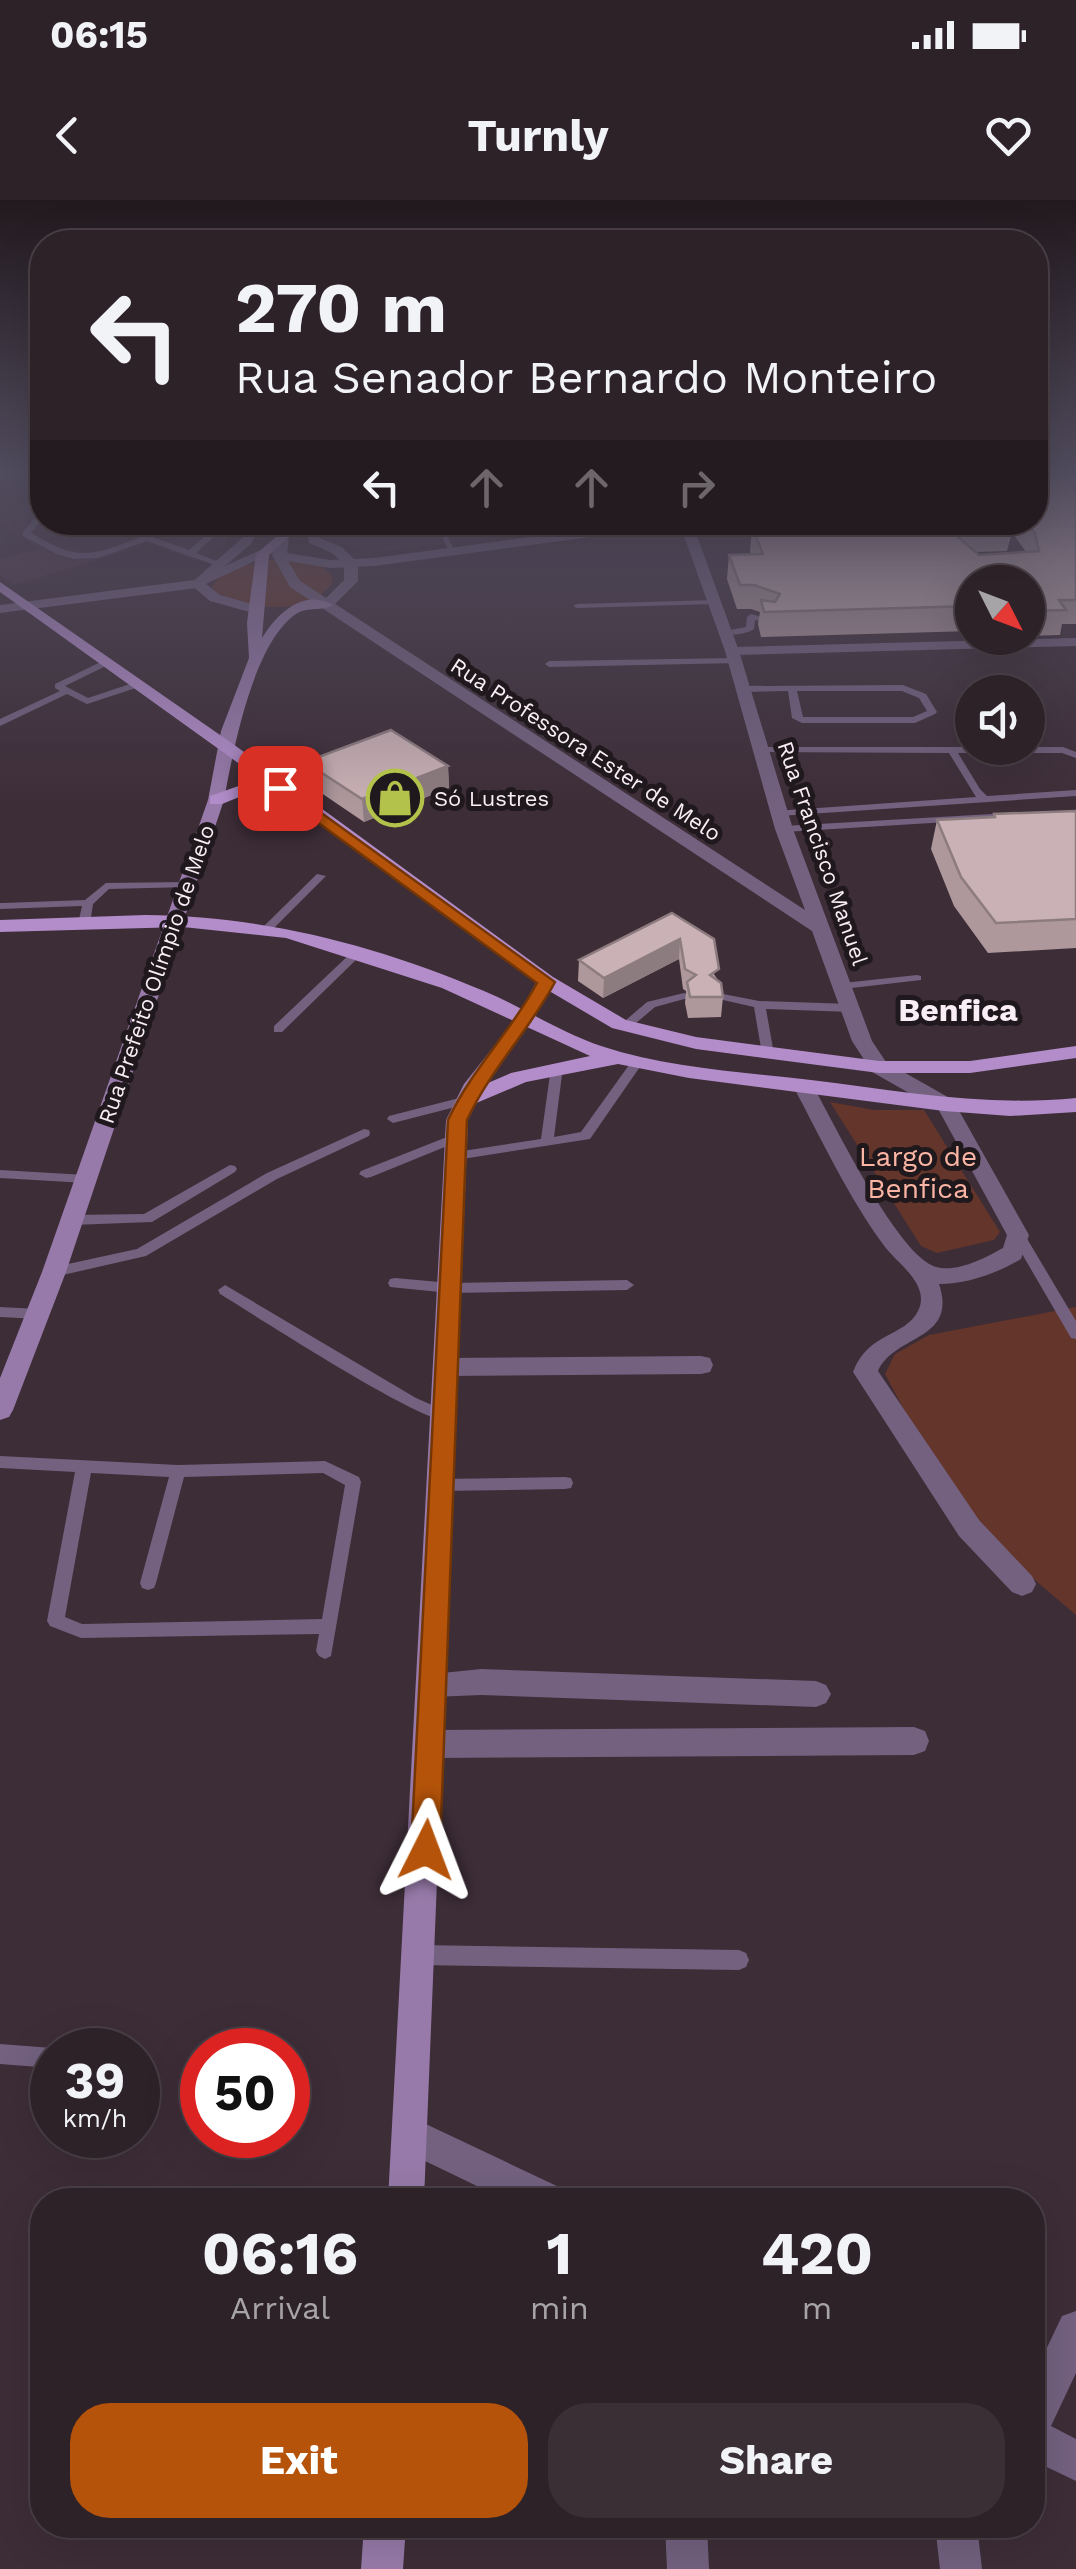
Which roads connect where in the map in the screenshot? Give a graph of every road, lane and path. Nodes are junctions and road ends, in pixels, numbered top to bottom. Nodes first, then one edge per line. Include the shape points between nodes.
1 (0, 586) edge
2 (185, 586) edge
3 (199, 586) edge
4 (257, 586) edge
5 (297, 586) edge
6 (346, 586) edge
7 (707, 586) edge
8 (713, 602) junction
9 (326, 605) junction
10 (29, 606) junction
11 (576, 606) dead end
12 (0, 609) edge
13 (257, 610) junction
14 (770, 620) edge
15 (761, 636) edge
16 (1076, 642) edge
17 (729, 646) junction
18 (256, 658) junction
19 (107, 662) junction
20 (549, 664) dead end
21 (138, 684) junction
22 (743, 689) junction
23 (792, 689) junction
24 (66, 691) junction
25 (0, 723) edge
26 (228, 747) junction
27 (761, 750) junction
28 (952, 750) junction
29 (1076, 754) edge
30 (280, 788) junction
31 (1076, 793) edge
32 (985, 799) junction
33 (216, 800) junction
34 (1024, 816) edge
35 (781, 821) junction
36 (321, 876) dead end
37 (185, 885) junction
38 (88, 903) junction
39 (3, 906) dead end
40 (84, 924) junction
41 (172, 924) junction
42 (0, 926) edge
43 (267, 929) junction
44 (822, 930) junction
45 (357, 954) junction
46 (916, 978) dead end
47 (546, 982) junction
48 (843, 986) junction
49 (684, 996) edge
50 (718, 996) edge
51 (759, 1004) junction
52 (851, 1008) junction
53 (527, 1018) junction
54 (625, 1026) junction
55 (278, 1029) dead end
56 (1076, 1052) edge
57 (768, 1054) junction
58 (629, 1059) junction
59 (557, 1067) junction
60 (879, 1067) junction
61 (803, 1086) junction
62 (467, 1100) junction
63 (946, 1104) junction
64 (1076, 1105) edge
65 (394, 1120) dead end
66 (364, 1134) dead end
67 (547, 1141) junction
68 (456, 1146) junction
69 (230, 1169) dead end
70 (0, 1174) edge
71 (366, 1174) dead end
72 (86, 1180) junction
73 (72, 1220) junction
74 (1018, 1236) junction
75 (54, 1272) junction
76 (924, 1272) junction
77 (395, 1283) dead end
78 (627, 1285) dead end
79 (450, 1288) junction
80 (225, 1290) dead end
81 (0, 1312) edge
82 (38, 1314) junction
83 (1076, 1334) edge
84 (701, 1366) dead end
85 (447, 1367) junction
86 (0, 1410) edge
87 (445, 1417) junction
88 (0, 1462) edge
89 (84, 1468) junction
90 (178, 1471) junction
91 (565, 1483) dead end
92 (442, 1485) junction
93 (148, 1583) dead end
94 (1022, 1584) dead end
95 (329, 1626) junction
96 (325, 1652) dead end
97 (433, 1684) junction
98 (816, 1694) dead end
99 (914, 1741) dead end
100 (431, 1744) junction
101 (420, 1955) junction
102 (739, 1960) dead end
103 (0, 2054) edge
104 (30, 2056) edge
105 (411, 2135) junction
106 (407, 2188) edge
107 (521, 2188) edge
108 (1076, 2330) edge
109 (1045, 2395) edge
110 (1045, 2445) edge
111 (1076, 2461) edge
112 (383, 2538) edge
113 (687, 2538) edge
114 (957, 2538) edge
115 (382, 2569) edge
116 (688, 2569) edge
117 (961, 2569) edge

1 - 10 main road
2 - 10 street
3 - 13 street via 215,598
4 - 13 main road, Rua Prefeito Olímpio de Melo
5 - 9 street, Rua Professora Ester de Melo
6 - 9 street
7 - 8 street, Rua Francisco Manuel
8 - 11 lane
8 - 17 street, Rua Francisco Manuel
9 - 18 main road via 289,608
9 - 44 street, Rua Professora Ester de Melo
10 - 12 street
10 - 19 main road
13 - 18 main road, Rua Prefeito Olímpio de Melo
14 - 17 lane via 751,617 750,629
15 - 17 lane
16 - 17 street
17 - 20 lane
17 - 22 street, Rua Francisco Manuel
18 - 26 main road, Rua Prefeito Olímpio de Melo
19 - 21 main road
19 - 24 lane via 58,684
21 - 24 lane via 87,701
21 - 26 main road
22 - 23 lane
22 - 27 street, Rua Francisco Manuel
23 - 23 lane via 802,720 915,720 932,712 922,696 903,688
24 - 25 lane
26 - 30 main road
26 - 33 main road, Rua Prefeito Olímpio de Melo
27 - 28 lane
27 - 35 street, Rua Francisco Manuel
28 - 29 lane
28 - 32 lane
30 - 33 main road via 253,787
30 - 47 main road
31 - 32 lane
32 - 35 lane
33 - 37 main road, Rua Prefeito Olímpio de Melo
34 - 35 lane
35 - 44 street, Rua Francisco Manuel
36 - 43 lane
37 - 38 lane via 118,883
37 - 41 main road, Rua Prefeito Olímpio de Melo
38 - 39 lane
38 - 40 lane
40 - 41 main road
40 - 42 main road
41 - 43 main road
41 - 72 main road, Rua Prefeito Olímpio de Melo
43 - 45 main road
44 - 48 street, Rua Francisco Manuel
45 - 53 main road
45 - 55 lane
46 - 48 lane
47 - 53 main road
47 - 54 main road
48 - 52 street, Rua Francisco Manuel
49 - 54 lane via 651,1004
50 - 51 lane
51 - 52 lane
51 - 57 lane
52 - 60 street, Rua Francisco Manuel
53 - 58 main road via 567,1040
53 - 62 main road
54 - 57 main road
56 - 60 main road via 970,1068
57 - 60 main road
58 - 59 main road
58 - 61 main road
58 - 67 lane via 585,1136
59 - 62 main road
59 - 67 lane
60 - 63 street
61 - 63 main road
61 - 76 street via 898,1250
62 - 65 lane
62 - 68 main road
63 - 64 main road
63 - 74 street
66 - 75 lane via 272,1176 141,1253
67 - 68 lane
68 - 71 lane
68 - 79 main road
69 - 73 lane via 146,1219
70 - 72 lane
72 - 73 main road, Rua Prefeito Olímpio de Melo
73 - 75 main road, Rua Prefeito Olímpio de Melo
74 - 76 street via 1002,1260 946,1276
74 - 83 lane
75 - 82 main road, Rua Prefeito Olímpio de Melo
76 - 94 street via 933,1303 928,1313 879,1350 865,1372 970,1528
77 - 79 lane
78 - 79 lane
79 - 85 main road
80 - 87 lane
81 - 82 lane
82 - 86 main road, Rua Prefeito Olímpio de Melo
84 - 85 street
85 - 87 main road
87 - 92 main road
88 - 89 lane
89 - 90 lane
89 - 95 lane via 56,1621 66,1628
90 - 93 lane
90 - 95 lane via 325,1467 353,1482
91 - 92 lane
92 - 97 main road
95 - 96 lane
97 - 98 street
97 - 100 main road
99 - 100 street
100 - 101 main road
101 - 102 lane
101 - 105 main road
103 - 104 lane
105 - 106 main road
105 - 107 street
108 - 109 street
110 - 111 street
112 - 115 main road
113 - 116 street
114 - 117 street

